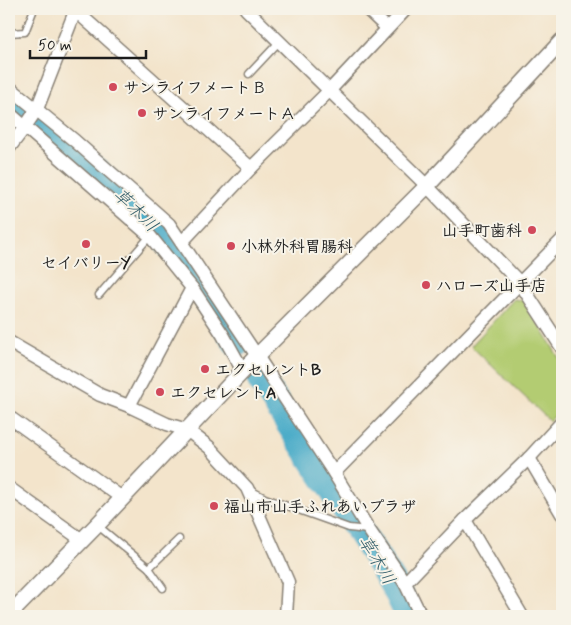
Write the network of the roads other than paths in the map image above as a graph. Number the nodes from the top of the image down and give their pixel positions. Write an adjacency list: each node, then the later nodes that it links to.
1 (34, 9): 7 (lane)
2 (246, 9): 9 (street)
3 (367, 9): 6 (street)
4 (406, 9): 6 (street)
5 (76, 10): 14 (street); 16 (street)
6 (387, 28): 12 (street)
7 (9, 32)
8 (562, 41): 17 (street)
9 (279, 42): 10 (lane); 12 (street)
10 (250, 74)
11 (9, 87): 14 (street)
12 (329, 91): 16 (street); 17 (street)
13 (9, 113): 14 (street)
14 (31, 118): 15 (street); 18 (street); 20 (street)
15 (9, 148)
16 (251, 168): 20 (street)
17 (426, 186): 21 (street); 26 (street)
18 (150, 236): 22 (street); 23 (lane)
19 (562, 240): 21 (street)
20 (182, 242): 26 (street)
21 (520, 283): 25 (street); 33 (street)
22 (192, 288): 27 (street); 28 (street)
23 (99, 295)
24 (9, 342): 28 (street)
25 (562, 348)
26 (257, 356): 27 (street); 33 (street)
27 (243, 371): 31 (street)
28 (129, 406): 31 (street)
29 (9, 417): 36 (street)
30 (562, 422): 32 (street)
31 (187, 430): 35 (street); 36 (street)
32 (529, 458): 37 (street); 38 (street)
33 (334, 473): 40 (street)
34 (9, 488): 42 (street)
35 (247, 488): 40 (lane); 47 (street)
36 (122, 498): 39 (street)
37 (562, 514)
38 (464, 520): 44 (street); 49 (street)
39 (97, 525): 42 (street); 43 (lane)
40 (367, 530): 44 (street)
41 (179, 539): 43 (lane)
42 (82, 540): 46 (street)
43 (149, 568): 45 (lane)
44 (405, 583): 48 (street)
45 (163, 588)
46 (9, 615)
47 (286, 616)
48 (421, 616)
49 (522, 616)

